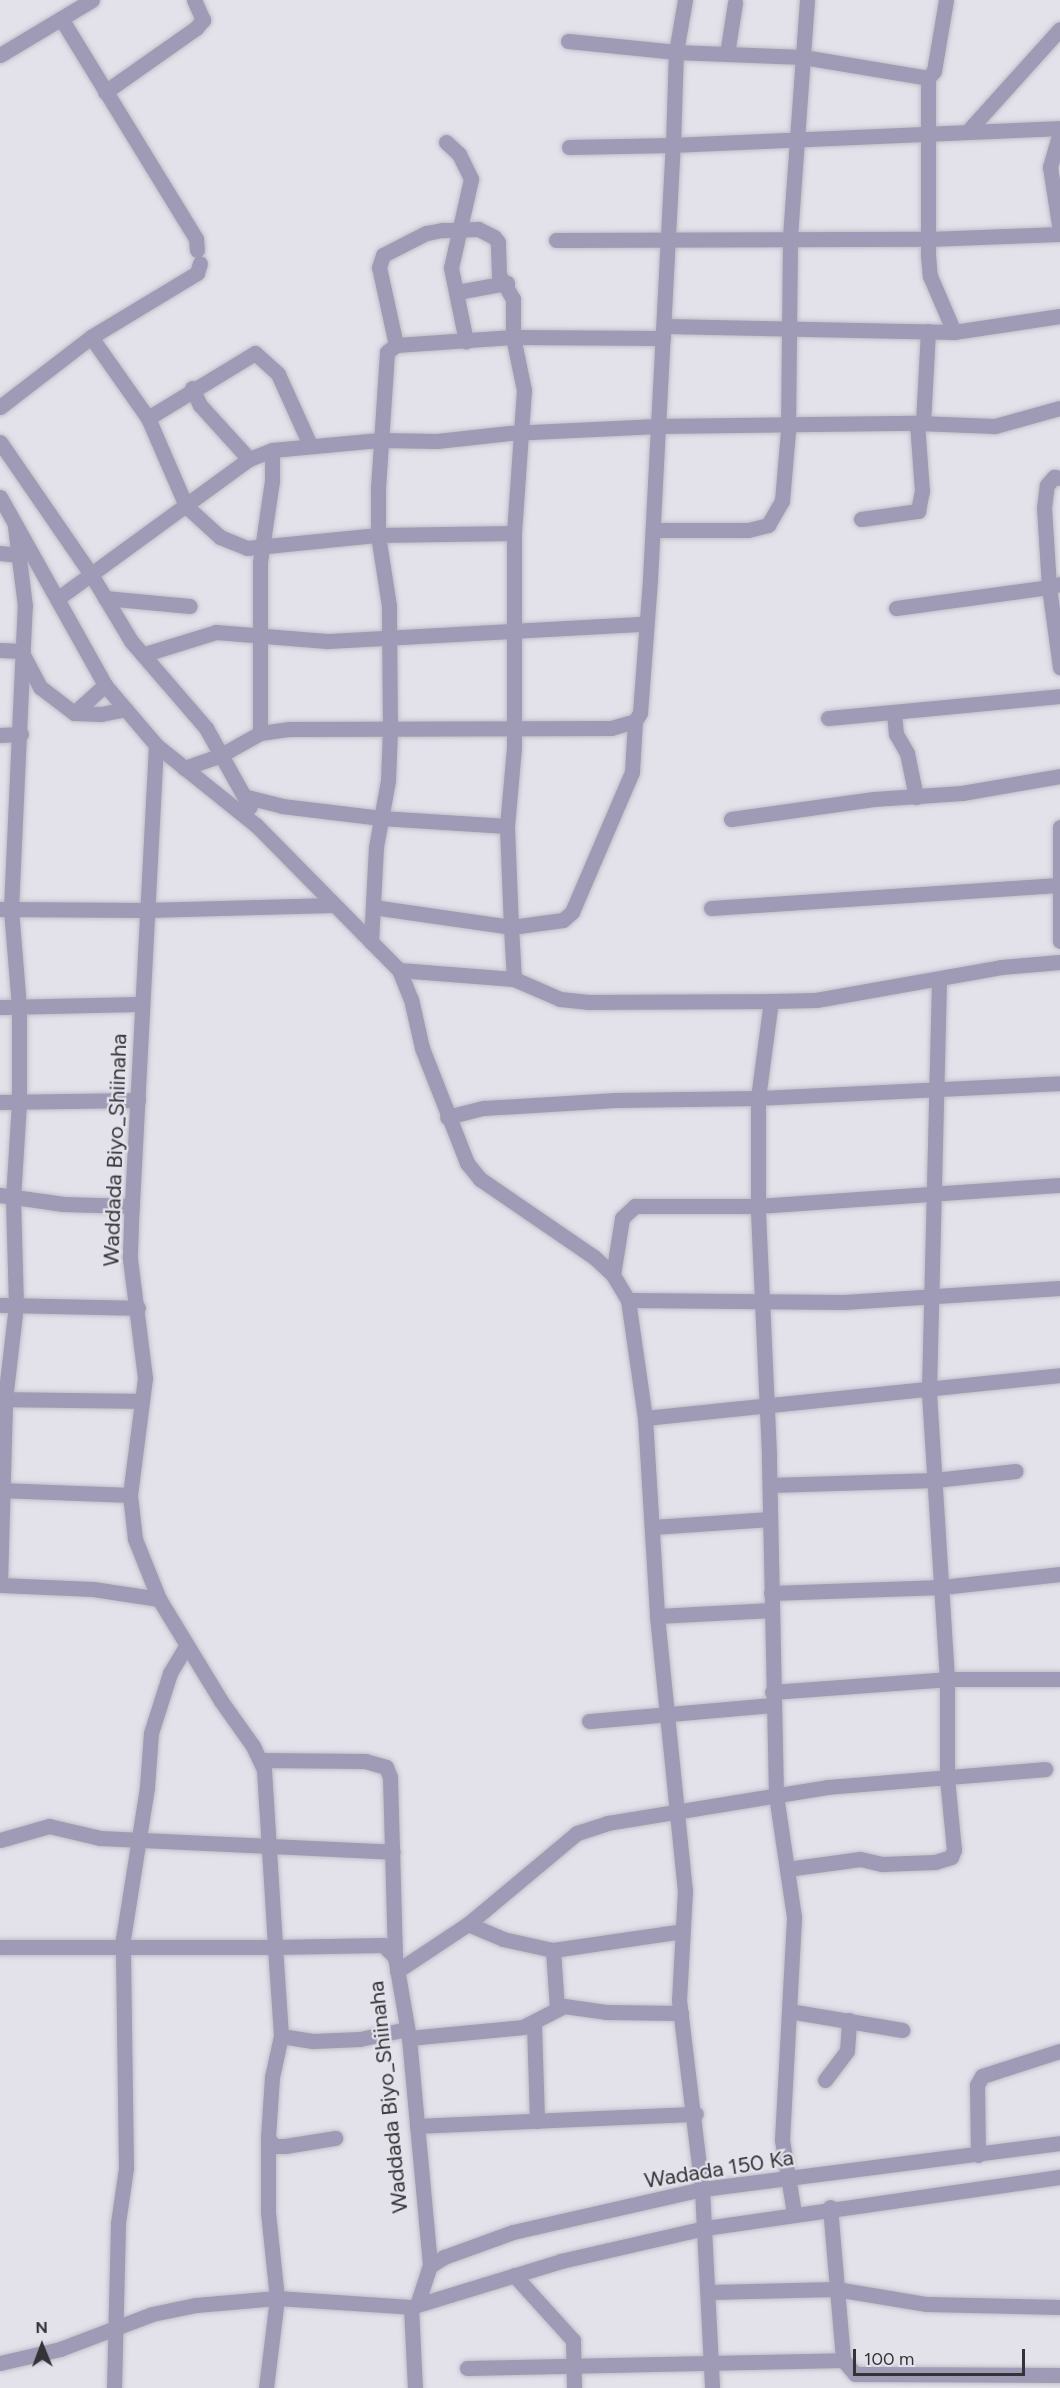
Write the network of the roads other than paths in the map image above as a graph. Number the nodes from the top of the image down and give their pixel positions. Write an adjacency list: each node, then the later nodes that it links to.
1 (92, 0): 7 (street)
2 (194, 0): 15 (street)
3 (685, 0): 10 (street)
4 (807, 0): 13 (street)
5 (946, 0): 14 (street)
6 (735, 3): 11 (street)
7 (62, 20): 12 (street); 15 (street)
8 (1060, 29): 18 (street)
9 (568, 41): 10 (street)
10 (676, 52): 11 (street); 21 (street)
11 (727, 54): 13 (street)
12 (0, 55)
13 (803, 57): 14 (street); 19 (street)
14 (928, 78): 17 (street)
15 (105, 92): 36 (street)
16 (1060, 130): 18 (street); 24 (street)
17 (927, 131): 18 (street); 19 (street); 26 (street)
18 (968, 131)
19 (797, 140): 21 (street); 25 (street)
20 (446, 142): 23 (street)
21 (674, 146): 22 (street); 28 (street)
22 (569, 147)
23 (457, 228): 29 (street); 30 (street); 39 (street)
24 (1060, 233): 26 (street)
25 (790, 237): 26 (street); 28 (street); 32 (street)
26 (928, 239): 35 (street)
27 (556, 240): 28 (street)
28 (668, 240): 34 (street)
29 (507, 283): 30 (street); 37 (street)
30 (457, 292): 38 (street)
31 (1060, 316): 35 (street)
32 (789, 328): 33 (street); 34 (street); 45 (street)
33 (928, 331): 35 (street); 44 (street)
34 (664, 332): 37 (street); 46 (street)
35 (954, 332)
36 (91, 337): 41 (street); 43 (street)
37 (513, 337): 38 (street); 47 (street)
38 (466, 341): 39 (street)
39 (396, 345): 48 (street)
40 (192, 388): 43 (street); 50 (street); 52 (street)
41 (0, 406)
42 (1060, 408): 44 (street)
43 (148, 418): 55 (street)
44 (920, 423): 45 (street); 57 (street)
45 (788, 424): 46 (street); 58 (street)
46 (658, 426): 47 (street); 58 (street)
47 (521, 432): 48 (street); 59 (street)
48 (380, 440): 50 (street); 60 (street)
49 (0, 442): 64 (street)
50 (310, 445): 51 (street)
51 (272, 450): 52 (street); 61 (street)
52 (249, 459): 55 (street)
53 (1060, 478): 65 (street)
54 (0, 497): 56 (street)
55 (186, 506): 61 (street); 64 (street)
56 (14, 518): 63 (street); 67 (street)
57 (861, 519)
58 (653, 530): 70 (street)
59 (514, 533): 60 (street); 71 (street)
60 (378, 535): 61 (street); 73 (street)
61 (263, 546): 72 (street)
62 (0, 553): 63 (street)
63 (19, 555): 75 (street)
64 (92, 576): 66 (street); 67 (street)
65 (1054, 585): 69 (street); 77 (street)
66 (105, 598): 68 (street); 76 (street)
67 (57, 599): 78 (street)
68 (190, 606)
69 (896, 608)
70 (646, 624): 71 (street); 84 (street)
71 (513, 629): 73 (street); 85 (street)
72 (260, 636): 73 (street); 76 (street); 87 (street)
73 (389, 636): 86 (street)
74 (0, 650): 75 (street)
75 (21, 651): 82 (street); 88 (street)
76 (145, 654): 91 (street)
77 (1060, 667)
78 (105, 686): 80 (street); 82 (street)
79 (1060, 696): 81 (street)
80 (126, 709): 82 (street); 90 (street)
81 (894, 712): 83 (street); 94 (street)
82 (74, 713)
83 (828, 718)
84 (635, 721): 85 (street); 108 (street)
85 (513, 726): 86 (street); 99 (street)
86 (390, 731): 87 (street); 96 (street)
87 (260, 733): 91 (street)
88 (21, 734): 89 (street); 106 (street)
89 (0, 735)
90 (156, 745): 92 (street); 107 (street, Waddada Biyo_Shiinaha)
91 (221, 755): 92 (street); 95 (street)
92 (184, 768): 98 (street)
93 (1060, 776): 94 (street)
94 (916, 796): 97 (street)
95 (247, 797): 96 (street); 98 (street)
96 (381, 818): 99 (street); 104 (street)
97 (731, 819)
98 (256, 825): 103 (street)
99 (507, 826): 108 (street)
100 (1060, 827): 101 (street)
101 (1059, 861): 102 (street)
102 (1058, 885): 105 (street); 109 (street)
103 (333, 905): 107 (street); 110 (street)
104 (373, 908): 108 (street); 110 (street)
105 (711, 908)
106 (5, 909): 107 (street); 118 (street)
107 (146, 910): 116 (street, Waddada Biyo_Shiinaha)
108 (511, 927): 113 (street)
109 (1060, 941)
110 (371, 942): 112 (street)
111 (1060, 962): 114 (street)
112 (399, 970): 113 (street); 125 (street)
113 (514, 979): 115 (street)
114 (939, 979): 115 (street); 120 (street)
115 (771, 1001): 121 (street)
116 (142, 1004): 118 (street); 122 (street, Waddada Biyo_Shiinaha)
117 (0, 1007): 118 (street)
118 (19, 1007): 124 (street)
119 (1060, 1083): 120 (street)
120 (936, 1091): 121 (street); 127 (street)
121 (758, 1098): 125 (street); 130 (street)
122 (138, 1100): 124 (street); 129 (street, Waddada Biyo_Shiinaha)
123 (0, 1102): 124 (street)
124 (19, 1102): 128 (street)
125 (447, 1117): 131 (street)
126 (1060, 1185): 127 (street)
127 (935, 1194): 130 (street); 133 (street)
128 (6, 1197): 129 (street); 137 (street)
129 (132, 1206): 138 (street, Waddada Biyo_Shiinaha)
130 (758, 1206): 131 (street); 135 (street)
131 (613, 1275): 134 (street)
132 (1060, 1288): 133 (street)
133 (932, 1297): 135 (street); 140 (street)
134 (628, 1299): 135 (street); 144 (street)
135 (761, 1301): 143 (street)
136 (0, 1305): 137 (street)
137 (16, 1306): 138 (street); 141 (street)
138 (138, 1308): 142 (street, Waddada Biyo_Shiinaha)
139 (1060, 1375): 140 (street)
140 (929, 1390): 143 (street); 146 (street)
141 (3, 1399): 142 (street); 148 (street)
142 (142, 1401): 149 (street, Waddada Biyo_Shiinaha)
143 (765, 1405): 144 (street); 147 (street)
144 (645, 1418): 151 (street)
145 (1015, 1471): 146 (street)
146 (935, 1480): 147 (street); 154 (street)
147 (770, 1485): 150 (street)
148 (2, 1490): 149 (street); 153 (street)
149 (130, 1495): 156 (street, Waddada Biyo_Shiinaha)
150 (770, 1519): 151 (street); 155 (street)
151 (653, 1527): 158 (street)
152 (1060, 1574): 154 (street)
153 (0, 1584): 156 (street)
154 (942, 1587): 155 (street); 160 (street)
155 (771, 1593): 157 (street)
156 (159, 1599): 159 (street, Waddada Biyo_Shiinaha)
157 (772, 1610): 158 (street); 162 (street)
158 (657, 1616): 163 (street)
159 (186, 1646): 165 (street, Waddada Biyo_Shiinaha); 171 (street)
160 (947, 1679): 161 (street); 162 (street); 167 (street)
161 (1060, 1679)
162 (773, 1699): 163 (street); 168 (street)
163 (665, 1712): 164 (street); 169 (street)
164 (589, 1721)
165 (260, 1760): 172 (street, Waddada Biyo_Shiinaha); 173 (street)
166 (1045, 1769): 167 (street)
167 (947, 1778): 168 (street); 174 (street)
168 (776, 1795): 169 (street); 174 (street)
169 (676, 1812): 175 (street); 176 (street)
170 (0, 1839): 171 (street)
171 (139, 1839): 172 (street); 179 (street)
172 (270, 1849): 173 (street); 178 (street, Waddada Biyo_Shiinaha)
173 (393, 1852): 181 (street)
174 (787, 1869): 183 (street)
175 (468, 1924): 180 (street); 181 (street)
176 (683, 1931): 180 (street); 184 (street)
177 (0, 1947): 179 (street)
178 (275, 1947): 179 (street); 181 (street, Waddada Biyo_Shiinaha); 189 (street)
179 (122, 1949): 212 (street)
180 (553, 1950): 182 (street)
181 (396, 1964): 188 (street, Waddada Biyo_Shiinaha)
182 (557, 2008): 184 (street); 186 (street)
183 (789, 2011): 185 (street); 200 (street)
184 (681, 2013): 192 (street)
185 (849, 2020): 187 (street); 191 (street)
186 (534, 2024): 188 (street); 193 (street)
187 (902, 2030)
188 (408, 2034): 189 (street); 194 (street, Waddada Biyo_Shiinaha)
189 (281, 2036): 195 (street)
190 (1060, 2051): 198 (street)
191 (825, 2080)
192 (696, 2114): 193 (street); 201 (street)
193 (537, 2121): 194 (street)
194 (417, 2126): 205 (street, Waddada Biyo_Shiinaha)
195 (268, 2138): 196 (street); 209 (street)
196 (335, 2138)
197 (1060, 2143): 198 (street, Wadada 150 Ka)
198 (978, 2155): 200 (street, Wadada 150 Ka)
199 (1060, 2177): 202 (street)
200 (789, 2180): 201 (street, Wadada 150 Ka); 203 (street)
201 (702, 2189): 204 (street); 205 (street, Wadada 150 Ka)
202 (830, 2207): 203 (street); 207 (street)
203 (794, 2213): 204 (street)
204 (705, 2228): 206 (street); 208 (street)
205 (430, 2266): 210 (street)
206 (514, 2275): 210 (street); 217 (street)
207 (836, 2289): 208 (street); 211 (street); 213 (street)
208 (709, 2292): 215 (street)
209 (277, 2298): 210 (street); 212 (street); 221 (street)
210 (415, 2305): 222 (street)
211 (1060, 2307)
212 (113, 2328): 214 (street); 220 (street)
213 (843, 2360): 215 (street); 219 (street)
214 (0, 2363)
215 (711, 2365): 217 (street); 224 (street)
216 (467, 2368): 217 (street)
217 (574, 2368): 223 (street)
218 (1060, 2375): 219 (street)
219 (855, 2381)
220 (114, 2388)
221 (266, 2388)
222 (414, 2388)
223 (573, 2388)
224 (712, 2388)

